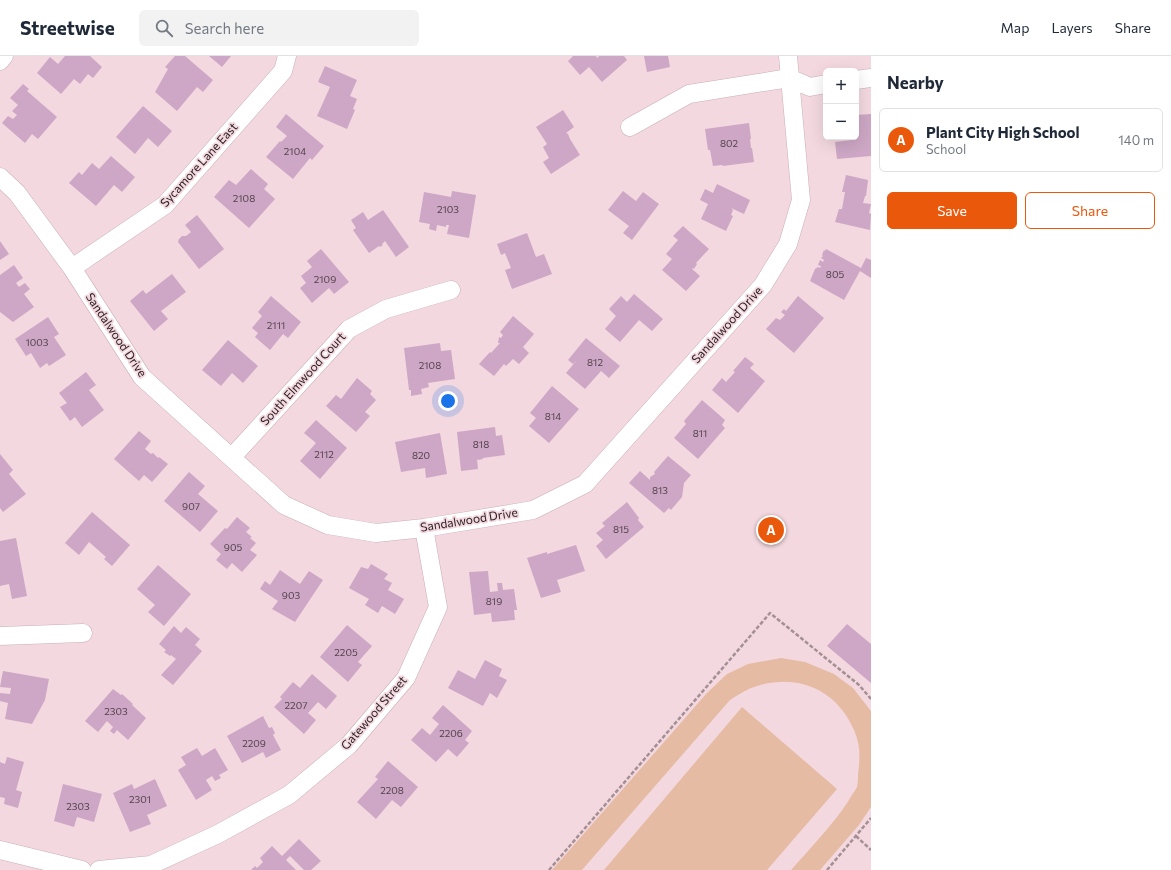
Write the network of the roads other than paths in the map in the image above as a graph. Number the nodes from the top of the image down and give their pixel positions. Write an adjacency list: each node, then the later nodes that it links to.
1 (4, 56): 4 (street)
2 (287, 56): 11 (street, Sycamore Lane East)
3 (788, 56): 5 (street, Sandalwood Drive)
4 (0, 61)
5 (789, 78): 8 (street); 9 (street); 14 (street, Sandalwood Drive)
6 (871, 78): 7 (street)
7 (859, 80)
8 (823, 85)
9 (630, 127)
10 (0, 177): 11 (street, Sandalwood Drive)
11 (72, 268): 13 (street, Sandalwood Drive)
12 (451, 290): 13 (street, South Elmwood Court)
13 (232, 457): 14 (street, Sandalwood Drive)
14 (424, 528): 18 (street, Gatewood Street)
15 (83, 633): 16 (street)
16 (0, 636)
17 (0, 850): 19 (street)
18 (172, 863): 20 (street, Gatewood Street)
19 (82, 870)
20 (99, 870)

